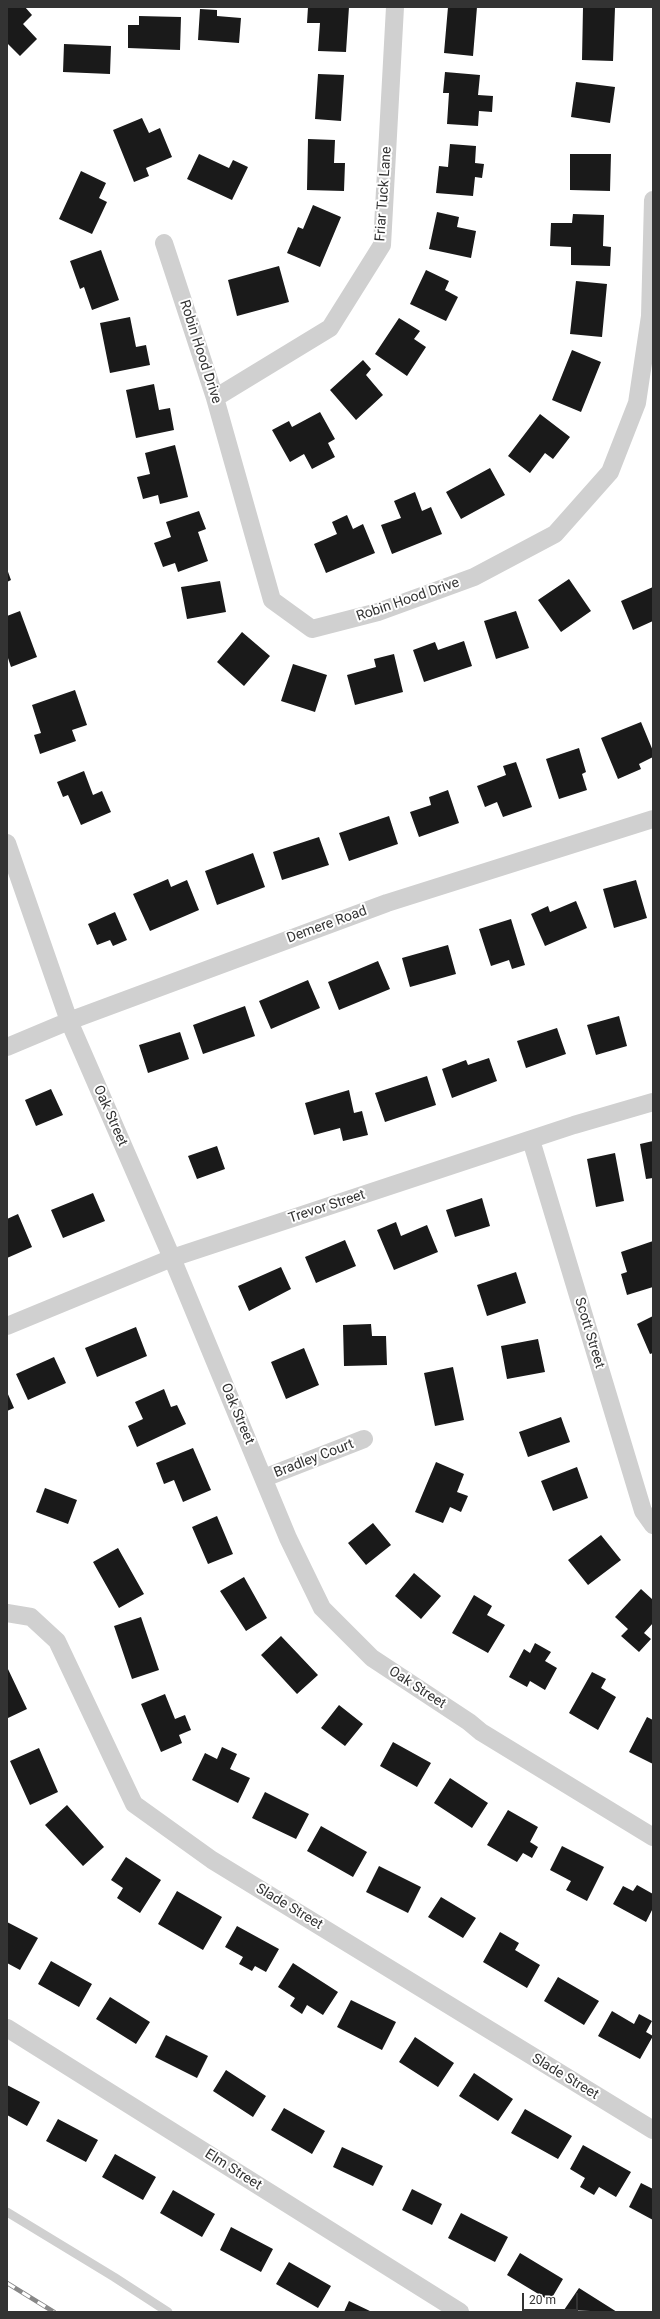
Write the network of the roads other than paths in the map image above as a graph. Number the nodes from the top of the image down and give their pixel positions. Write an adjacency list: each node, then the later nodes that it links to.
1 (395, 7): 4 (street, Friar Tuck Lane)
2 (653, 200): 4 (street, Robin Hood Drive)
3 (164, 243): 4 (street, Robin Hood Drive)
4 (215, 398)
5 (653, 819): 7 (street, Demere Road)
6 (7, 843): 7 (street, Oak Street)
7 (69, 1021): 8 (street, Demere Road); 11 (street, Oak Street)
8 (7, 1047)
9 (653, 1102): 10 (street, Trevor Street)
10 (531, 1140): 11 (street, Trevor Street); 15 (street, Scott Street)
11 (172, 1258): 12 (street, Trevor Street); 14 (street, Oak Street)
12 (7, 1326)
13 (364, 1439): 14 (street, Bradley Court)
14 (264, 1478): 17 (street, Oak Street)
15 (653, 1525)
16 (7, 1613): 19 (street, Slade Street)
17 (653, 1837)
18 (7, 2028): 22 (street, Elm Street)
19 (653, 2130)
20 (7, 2212): 21 (lane)
21 (168, 2312)
22 (460, 2312)

